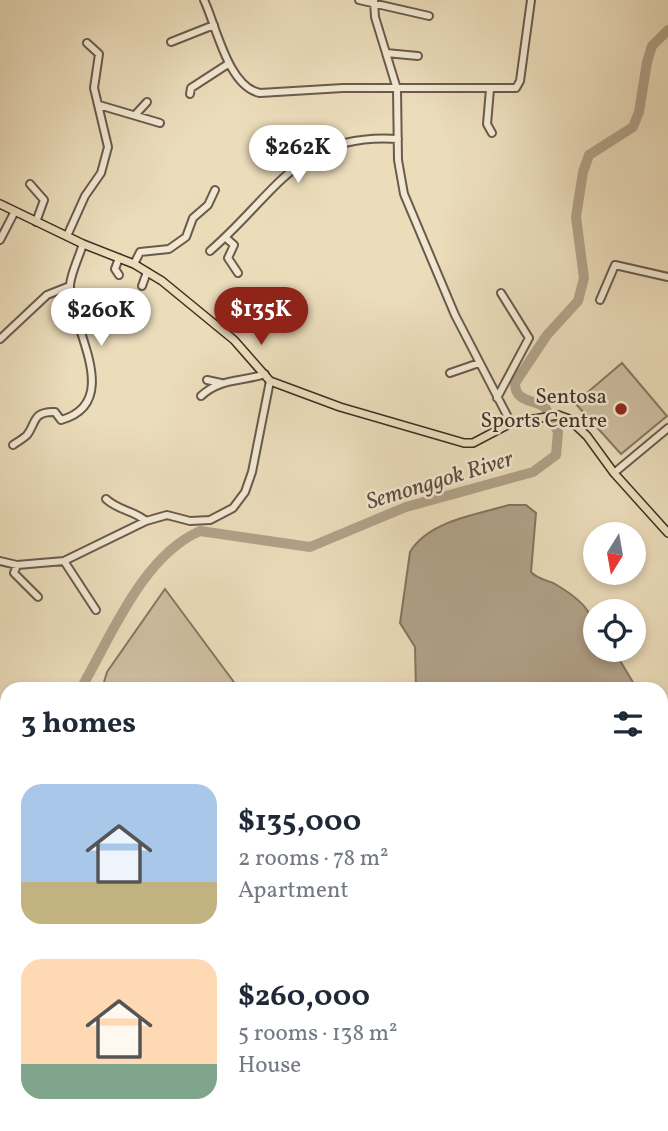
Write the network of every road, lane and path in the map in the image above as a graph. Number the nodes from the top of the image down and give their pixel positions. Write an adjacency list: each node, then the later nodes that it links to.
1 (204, 0): 6 (street)
2 (359, 0): 4 (street)
3 (531, 0): 13 (street)
4 (374, 3): 5 (street); 9 (street)
5 (429, 16)
6 (214, 25): 7 (street); 11 (street)
7 (171, 42)
8 (87, 43): 16 (street)
9 (386, 53): 10 (street); 12 (street)
10 (418, 56)
11 (229, 64): 12 (street); 14 (street)
12 (397, 89): 13 (street); 20 (street)
13 (490, 89): 19 (street)
14 (190, 94)
15 (147, 102): 17 (street)
16 (99, 105): 17 (street); 26 (street)
17 (136, 114): 18 (street)
18 (160, 124)
19 (492, 133)
20 (398, 139): 27 (street); 42 (street)
21 (30, 184): 25 (street)
22 (215, 190): 32 (street)
23 (0, 204): 24 (main road)
24 (14, 213): 25 (main road); 28 (street)
25 (36, 222): 26 (main road)
26 (67, 236): 29 (main road)
27 (226, 238): 30 (street); 34 (street)
28 (0, 240)
29 (83, 244): 31 (main road); 37 (street)
30 (210, 251)
31 (119, 258): 32 (main road); 35 (street)
32 (134, 264): 33 (main road)
33 (148, 272): 38 (street); 44 (main road)
34 (238, 274)
35 (119, 275)
36 (668, 277): 40 (street)
37 (70, 286): 41 (street); 52 (street)
38 (142, 286)
39 (501, 293): 49 (street)
40 (600, 300)
41 (0, 339)
42 (479, 363): 43 (street); 49 (street)
43 (450, 373)
44 (265, 374): 46 (main road); 47 (street)
45 (207, 380): 47 (street)
46 (270, 381): 50 (main road); 55 (street)
47 (221, 383): 48 (street)
48 (201, 396)
49 (497, 398): 50 (street)
50 (511, 423): 53 (main road)
51 (668, 428): 53 (street)
52 (13, 445)
53 (614, 473): 56 (main road)
54 (106, 499): 55 (street)
55 (146, 521): 58 (street)
56 (668, 533)
57 (0, 561): 59 (street)
58 (64, 561): 59 (street); 61 (street)
59 (17, 565): 60 (street)
60 (38, 597)
61 (96, 610)

